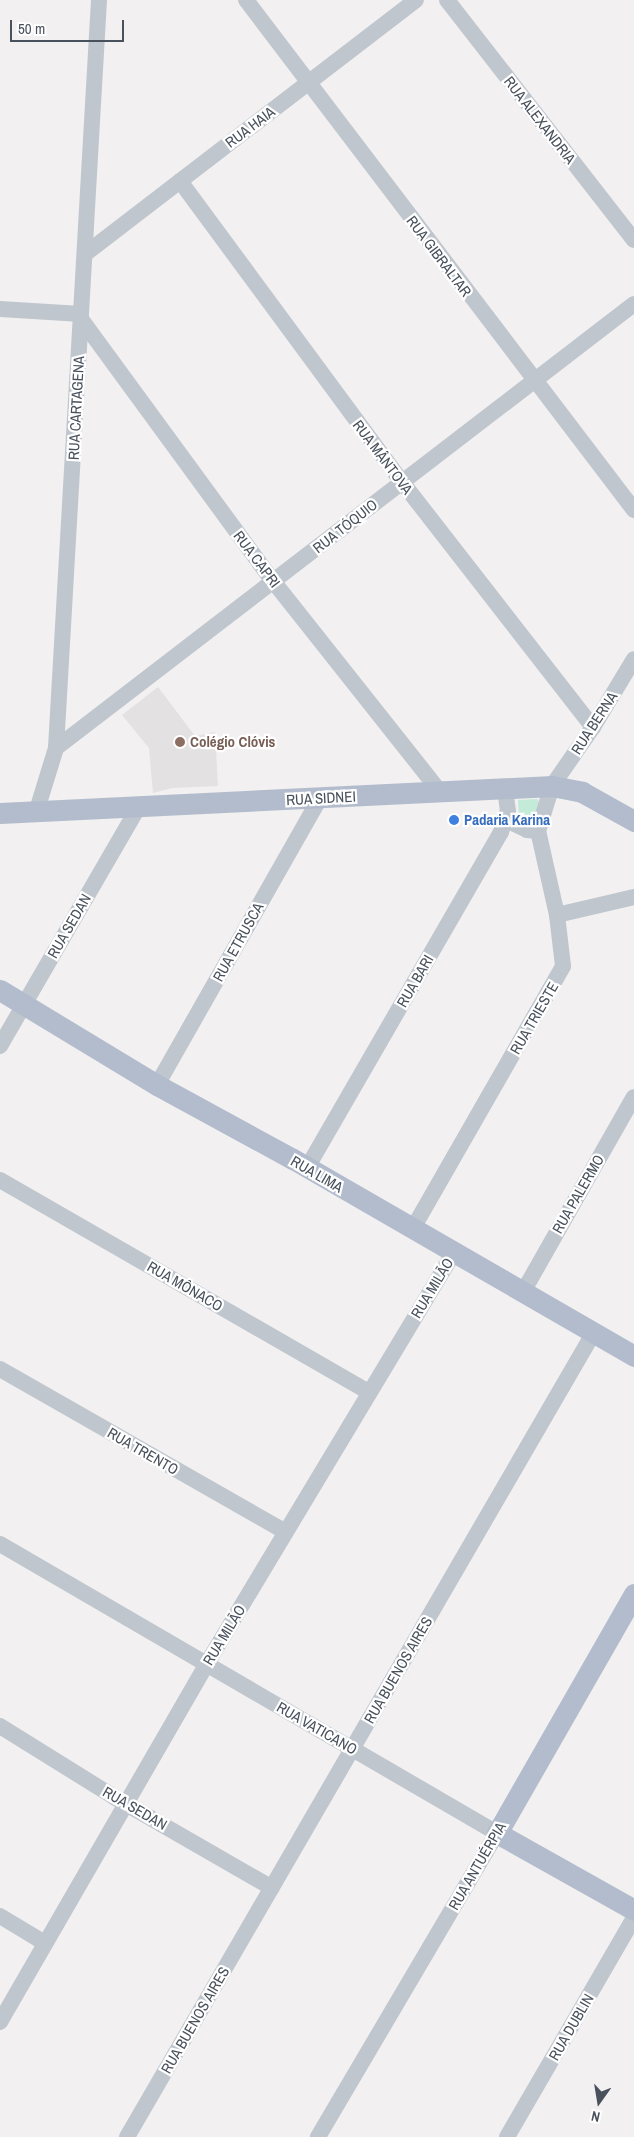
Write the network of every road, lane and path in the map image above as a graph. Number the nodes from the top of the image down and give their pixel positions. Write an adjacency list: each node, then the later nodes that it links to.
1 (99, 0): 8 (street, RUA CARTAGENA)
2 (246, 0): 5 (street, RUA GIBRALTAR)
3 (416, 0): 5 (street, RUA HAIA)
4 (447, 0): 7 (street, RUA ALEXANDRIA)
5 (308, 83): 6 (street, RUA HAIA); 12 (street, RUA GIBRALTAR)
6 (180, 181): 8 (street, RUA HAIA); 13 (street, RUA MÂNTOVA)
7 (634, 240)
8 (85, 254): 11 (street, RUA CARTAGENA)
9 (634, 304): 12 (street, RUA TÓQUIO)
10 (0, 309): 11 (street)
11 (81, 316): 15 (street, RUA CAPRI); 18 (street, RUA CARTAGENA)
12 (534, 381): 13 (street, RUA TÓQUIO); 14 (street, RUA GIBRALTAR)
13 (402, 482): 15 (street, RUA TÓQUIO); 17 (street, RUA MÂNTOVA)
14 (634, 510)
15 (273, 581): 18 (street, RUA TÓQUIO); 21 (street, RUA CAPRI)
16 (634, 659): 17 (street, RUA BERNA)
17 (593, 728): 19 (street, RUA BERNA)
18 (56, 748): 25 (street, RUA CARTAGENA)
19 (552, 786): 20 (main road, RUA SIDNEI); 27 (main road, RUA SIDNEI); 28 (street, RUA TRIESTE)
20 (505, 789): 21 (main road, RUA SIDNEI); 26 (street, RUA BARI)
21 (441, 793): 22 (main road, RUA SIDNEI)
22 (320, 798): 23 (main road, RUA SIDNEI); 34 (street, RUA ETRUSCA)
23 (138, 808): 25 (main road, RUA SIDNEI); 32 (street, RUA SEDAN)
24 (0, 813): 25 (main road, RUA SIDNEI)
25 (36, 813)
26 (506, 820): 28 (street); 36 (street, RUA BARI)
27 (634, 821)
28 (538, 832): 30 (street, RUA TRIESTE)
29 (634, 897): 30 (street)
30 (557, 915): 38 (street, RUA TRIESTE)
31 (0, 990): 32 (main road, RUA LIMA)
32 (24, 1004): 33 (street, RUA SEDAN); 34 (main road, RUA LIMA)
33 (0, 1046)
34 (158, 1085): 36 (main road, RUA LIMA)
35 (634, 1097): 40 (street, RUA PALERMO)
36 (307, 1168): 38 (main road, RUA LIMA)
37 (0, 1180): 44 (street, RUA MÔNACO)
38 (412, 1230): 39 (main road, RUA LIMA)
39 (454, 1252): 40 (main road, RUA LIMA); 44 (street, RUA MILÃO)
40 (523, 1292): 41 (main road, RUA LIMA)
41 (594, 1332): 42 (main road, RUA LIMA); 50 (street, RUA BUENOS AIRES)
42 (634, 1356)
43 (0, 1369): 45 (street, RUA TRENTO)
44 (370, 1392): 45 (street, RUA MILÃO)
45 (286, 1532): 48 (street, RUA MILÃO)
46 (0, 1544): 48 (street, RUA VATICANO)
47 (634, 1594): 52 (main road, RUA ANTUÉRPIA)
48 (206, 1665): 50 (street, RUA VATICANO); 51 (street, RUA MILÃO)
49 (0, 1726): 51 (street, RUA SEDAN)
50 (352, 1748): 52 (street, RUA VATICANO); 53 (street, RUA BUENOS AIRES)
51 (128, 1804): 53 (street, RUA SEDAN); 57 (street, RUA MILÃO)
52 (497, 1833): 54 (main road, RUA VATICANO); 60 (street, RUA ANTUÉRPIA)
53 (272, 1888): 59 (street, RUA BUENOS AIRES)
54 (634, 1910)
55 (0, 1916): 57 (street)
56 (634, 1918): 61 (street, RUA DUBLIN)
57 (45, 1943): 58 (street, RUA MILÃO)
58 (0, 2022)
59 (126, 2137)
60 (318, 2137)
61 (507, 2137)

